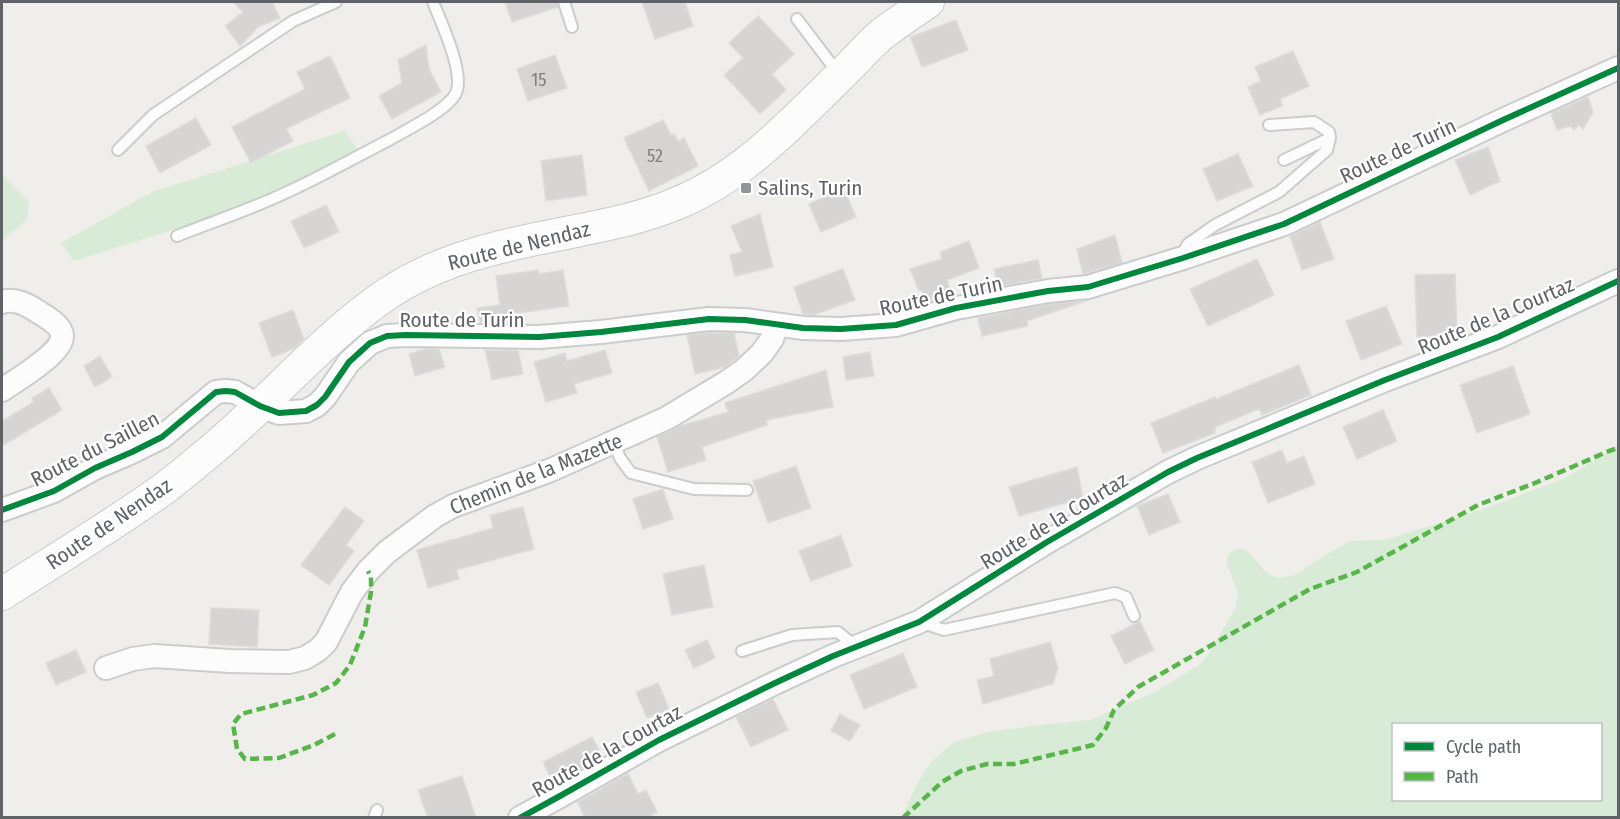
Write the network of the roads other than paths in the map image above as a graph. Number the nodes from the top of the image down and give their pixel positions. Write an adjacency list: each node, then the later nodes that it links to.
1 (336, 2): 11 (lane)
2 (433, 2): 13 (lane)
3 (564, 2): 6 (lane)
4 (928, 2): 8 (main road, Route de Nendaz)
5 (797, 19): 8 (lane)
6 (572, 27)
7 (1618, 68): 14 (street, Route de Turin)
8 (840, 76): 19 (main road, Route de Nendaz)
9 (1269, 125): 10 (lane)
10 (1330, 138): 12 (lane); 14 (lane)
11 (118, 150)
12 (1284, 160)
13 (177, 236)
14 (1183, 258): 17 (street, Route de Turin)
15 (1618, 281): 25 (street, Route de la Courtaz)
16 (2, 302): 18 (street)
17 (777, 325): 19 (street, Route de Turin); 20 (street, Chemin de la Mazette)
18 (2, 390)
19 (260, 406): 22 (street, Route du Saillen); 23 (main road, Route de Nendaz)
20 (614, 443): 21 (lane); 28 (street, Chemin de la Mazette)
21 (747, 490)
22 (2, 510)
23 (2, 594)
24 (1134, 616): 25 (lane)
25 (919, 622): 26 (street, Route de la Courtaz)
26 (856, 647): 27 (lane); 29 (street, Route de la Courtaz)
27 (742, 651)
28 (106, 668)
29 (520, 818)

